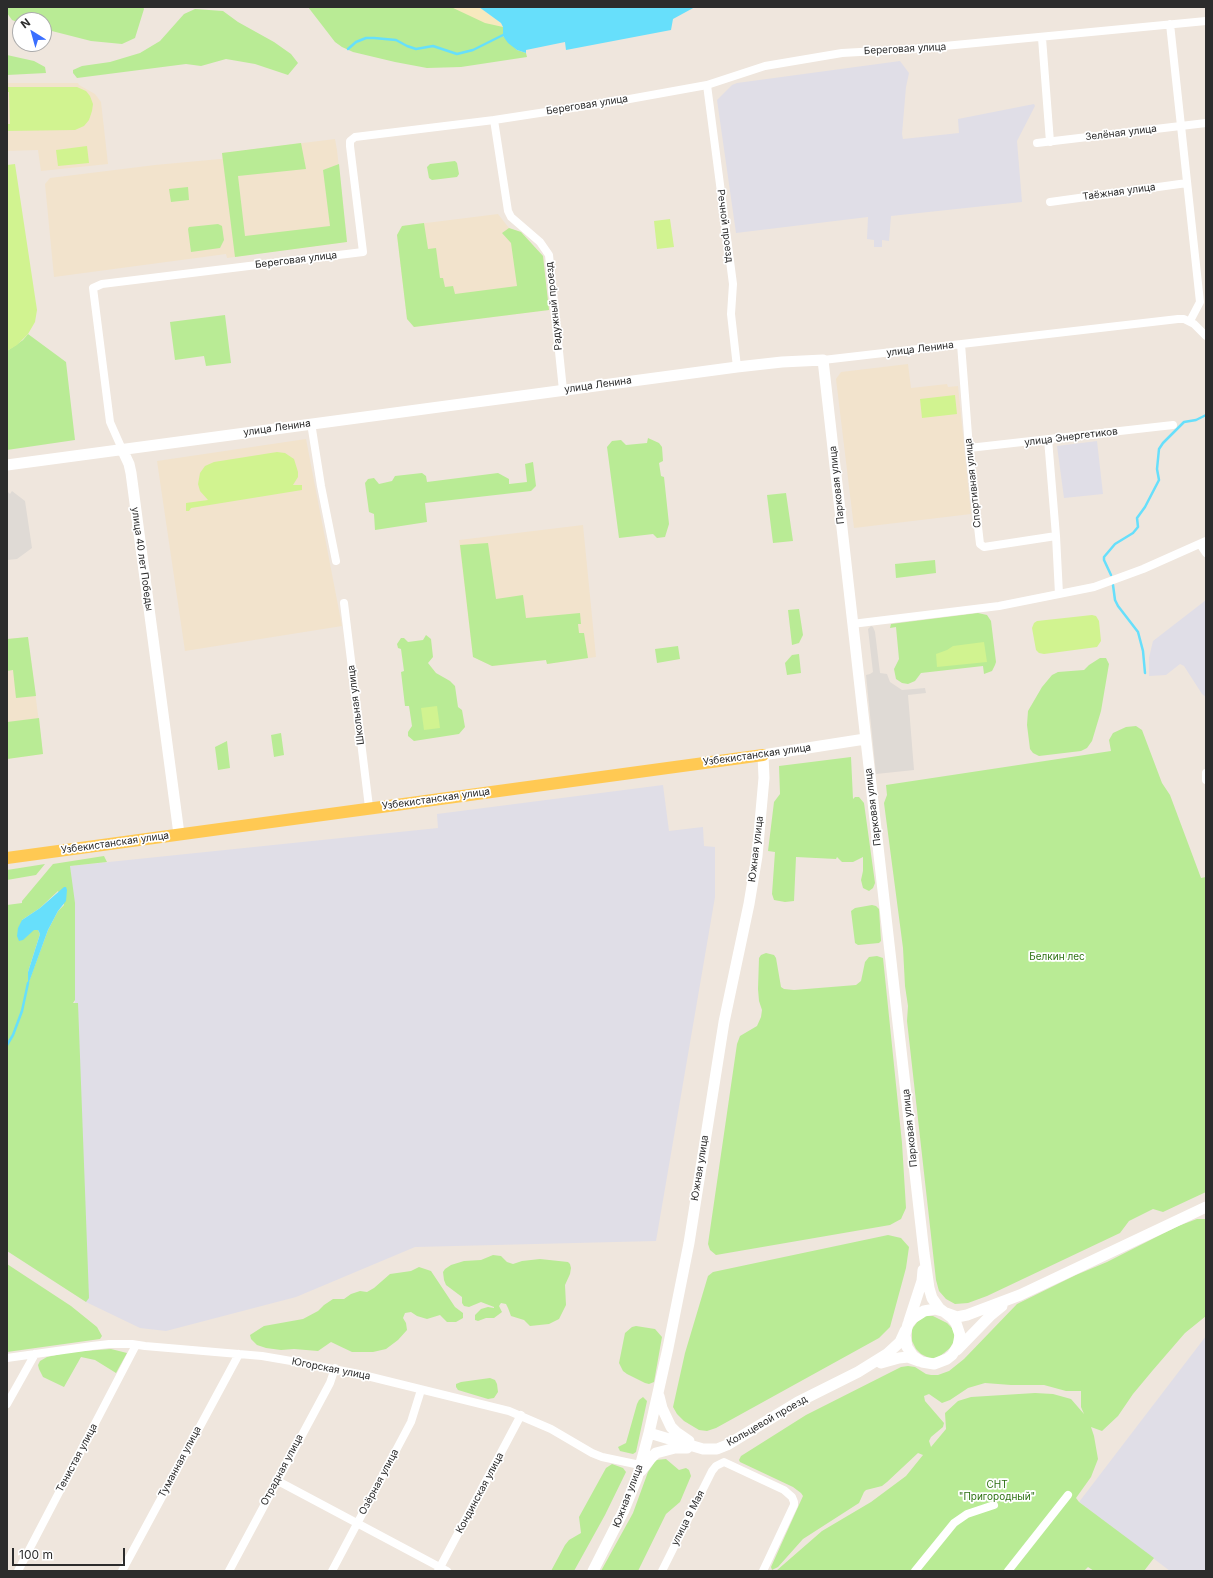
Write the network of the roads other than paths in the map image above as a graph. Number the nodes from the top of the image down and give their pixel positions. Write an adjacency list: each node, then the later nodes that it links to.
1 (1206, 21): 2 (street, Береговая улица)
2 (1170, 24): 3 (street, Береговая улица); 7 (street)
3 (1042, 38): 4 (street, Береговая улица); 8 (street)
4 (707, 85): 5 (street, Береговая улица); 17 (street, Речной проезд)
5 (494, 120): 12 (street, Береговая улица); 18 (street, Радужный проезд)
6 (1206, 123): 7 (street, Зелёная улица)
7 (1180, 125): 8 (street, Зелёная улица); 10 (street)
8 (1050, 142): 9 (street, Зелёная улица)
9 (1037, 143)
10 (1187, 183): 11 (street, Таёжная улица); 13 (street)
11 (1050, 202)
12 (93, 288): 23 (street, улица 40 лет Победы)
13 (1190, 321): 14 (street); 15 (street, улица Ленина)
14 (1206, 336)
15 (961, 344): 16 (street, улица Ленина); 22 (street, Спортивная улица)
16 (823, 360): 17 (main road, улица Ленина); 31 (main road, Парковая улица)
17 (737, 367): 18 (main road, улица Ленина)
18 (563, 390): 19 (main road, улица Ленина)
19 (311, 423): 23 (main road, улица Ленина); 28 (street)
20 (1173, 425): 21 (street, улица Энергетиков)
21 (1048, 439): 22 (street, улица Энергетиков); 25 (street)
22 (969, 448): 25 (street, Спортивная улица)
23 (122, 449): 24 (main road, улица Ленина); 37 (main road, улица 40 лет Победы)
24 (7, 465)
25 (1056, 536): 29 (street)
26 (1203, 543): 27 (street); 29 (street)
27 (1206, 553)
28 (336, 561)
29 (1059, 594): 31 (street)
30 (344, 603): 36 (street, Школьная улица)
31 (852, 624): 32 (main road, Парковая улица)
32 (865, 739): 33 (main road, Узбекистанская улица); 40 (main road, Парковая улица)
33 (763, 755): 36 (main road, Узбекистанская улица); 53 (main road, Южная улица)
34 (1206, 774): 35 (street)
35 (1206, 780)
36 (369, 807): 37 (main road, Узбекистанская улица)
37 (179, 834): 38 (main road, Узбекистанская улица)
38 (7, 858)
39 (1206, 1207): 41 (main road)
40 (924, 1253): 42 (main road, Парковая улица); 43 (main road, Парковая улица)
41 (1020, 1295): 42 (main road); 47 (main road)
42 (944, 1312): 43 (main road); 47 (main road)
43 (907, 1327): 49 (main road); 51 (main road, Кольцевой проезд)
44 (136, 1345): 45 (street, Югорская улица); 46 (street, Югорская улица); 65 (street, Тенистая улица)
45 (35, 1354): 48 (street, Югорская улица); 54 (street)
46 (238, 1354): 50 (street, Югорская улица); 66 (street, Туманная улица)
47 (952, 1355): 49 (main road)
48 (7, 1358)
49 (922, 1362): 51 (main road, Кольцевой проезд)
50 (335, 1368): 52 (street, Югорская улица); 60 (street, Отрадная улица)
51 (858, 1372): 57 (main road, Кольцевой проезд)
52 (421, 1390): 55 (street, Югорская улица); 63 (street, Озёрная улица)
53 (658, 1390): 56 (main road, Южная улица); 57 (main road)
54 (7, 1404)
55 (520, 1415): 58 (street, Югорская улица); 64 (street, Кондинская улица)
56 (649, 1433): 57 (main road, Кольцевой проезд); 58 (main road, Южная улица)
57 (703, 1449): 59 (main road)
58 (640, 1465): 59 (main road, Южная улица)
59 (637, 1478): 69 (main road, Южная улица)
60 (276, 1480): 63 (street); 67 (street, Отрадная улица)
61 (1068, 1495): 73 (street)
62 (994, 1505): 72 (street)
63 (356, 1524): 64 (street); 68 (street, Озёрная улица)
64 (442, 1570)
65 (18, 1571)
66 (122, 1571)
67 (229, 1571)
68 (332, 1571)
69 (594, 1571)
70 (662, 1571): 71 (street, улица 9 Мая)
71 (763, 1571)
72 (915, 1571)
73 (1008, 1571)

